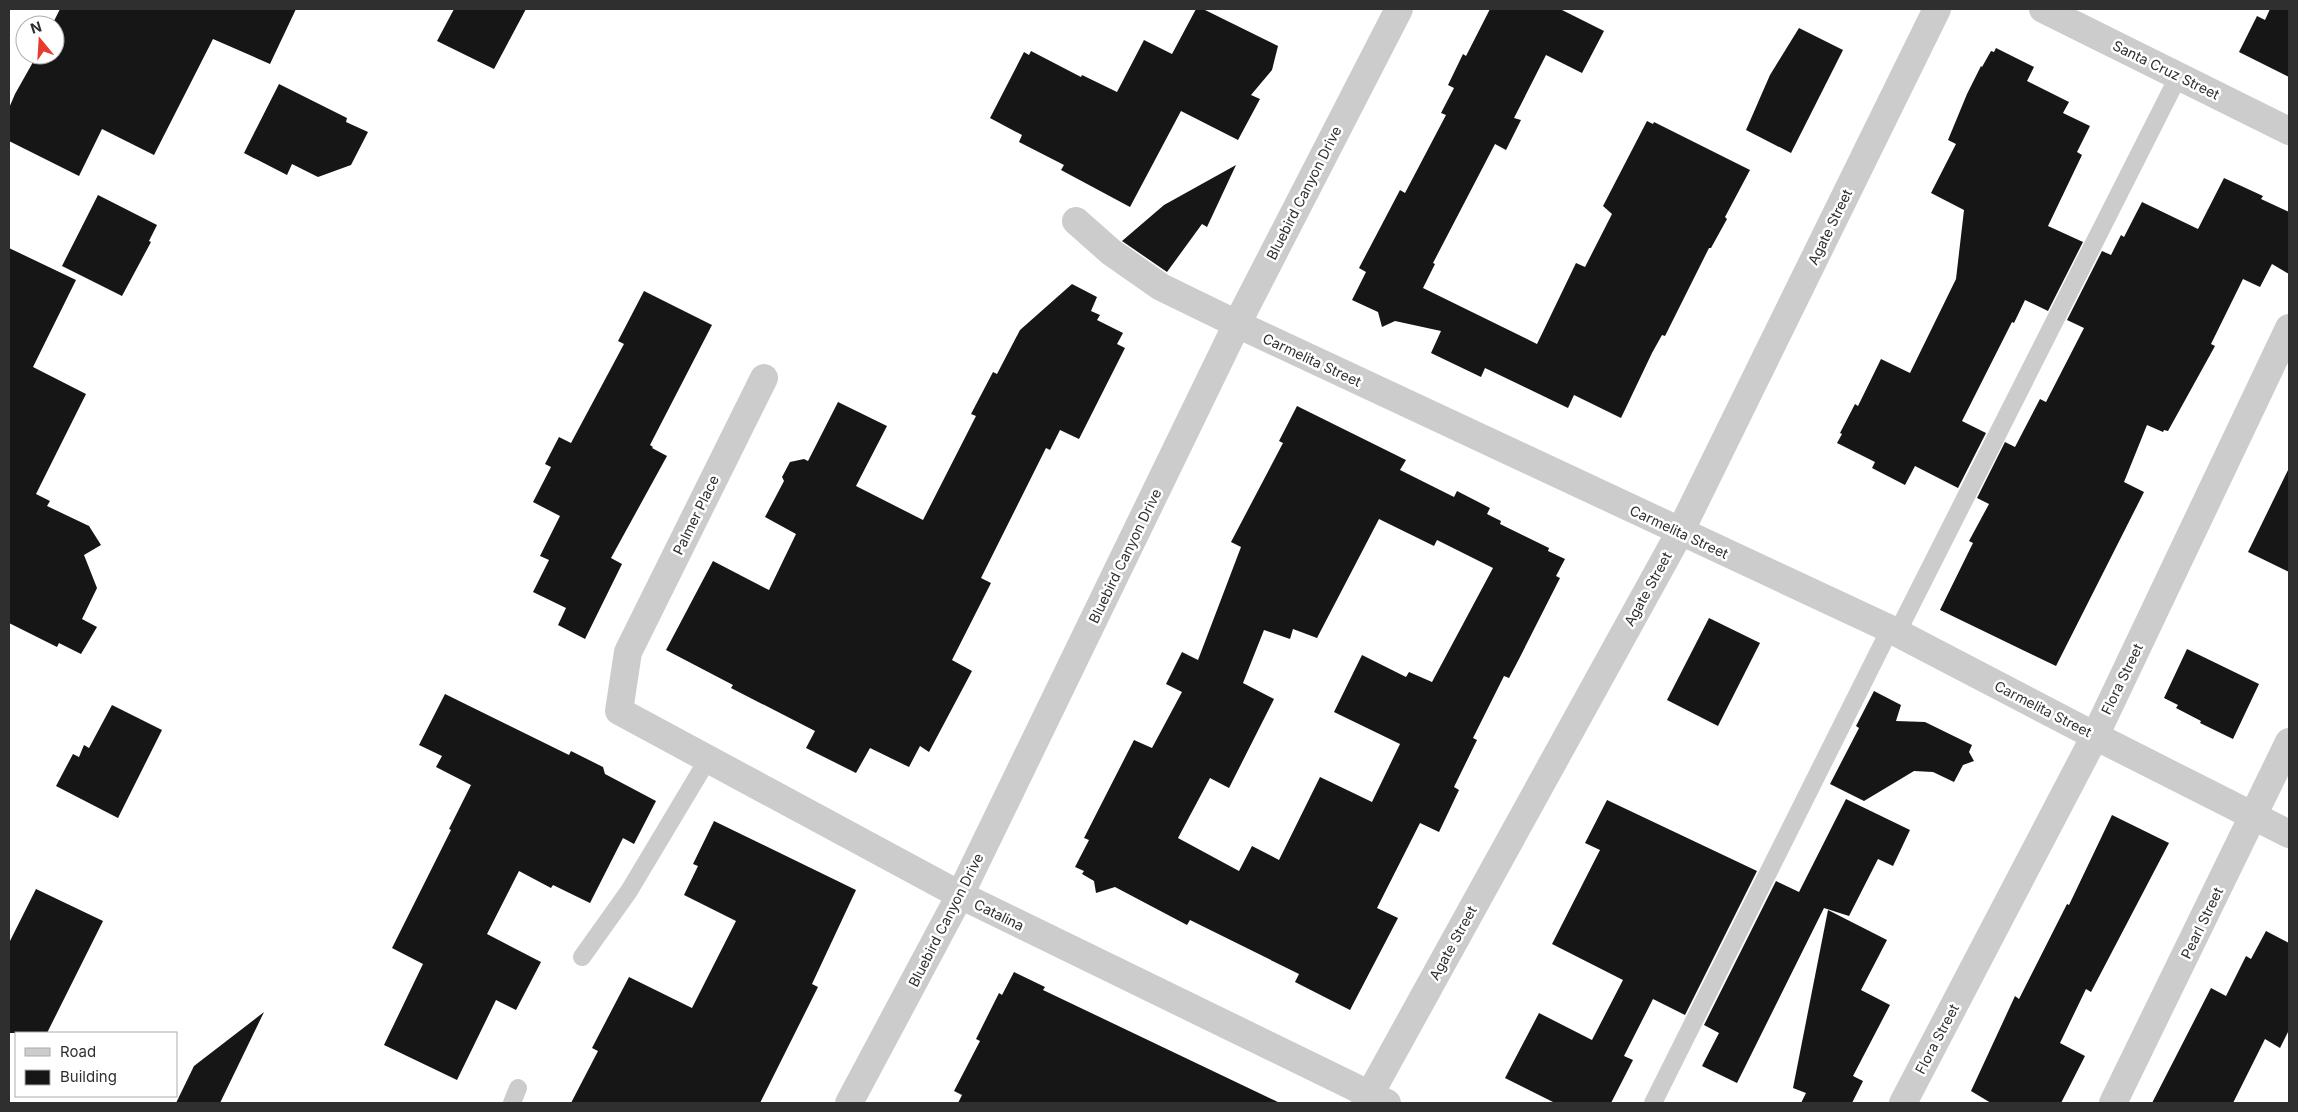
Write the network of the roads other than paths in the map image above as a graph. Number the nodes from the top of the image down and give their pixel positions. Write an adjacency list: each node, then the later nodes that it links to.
1 (1399, 9): 7 (street, Bluebird Canyon Drive)
2 (1937, 9): 10 (street, Agate Street)
3 (2043, 9): 4 (street, Santa Cruz Street)
4 (2178, 77): 5 (street, Santa Cruz Street); 11 (lane)
5 (2289, 131)
6 (1076, 221): 7 (street, Carmelita Street)
7 (1237, 324): 10 (street, Carmelita Street); 18 (street, Bluebird Canyon Drive)
8 (2289, 328): 13 (street, Flora Street)
9 (764, 378): 12 (street, Palmer Place)
10 (1680, 532): 11 (street, Carmelita Street); 20 (street, Agate Street)
11 (1893, 631): 13 (street, Carmelita Street); 22 (lane)
12 (628, 652): 15 (street, Catalina)
13 (2095, 736): 16 (street, Carmelita Street); 23 (street, Flora Street)
14 (2289, 742): 16 (street, Pearl Street)
15 (708, 759): 18 (street, Catalina); 19 (lane)
16 (2255, 816): 17 (street, Carmelita Street); 24 (street, Pearl Street)
17 (2289, 834)
18 (960, 896): 20 (street, Catalina); 21 (street, Bluebird Canyon Drive)
19 (582, 957)
20 (1373, 1100)
21 (849, 1103)
22 (1653, 1103)
23 (1903, 1103)
24 (2113, 1103)

